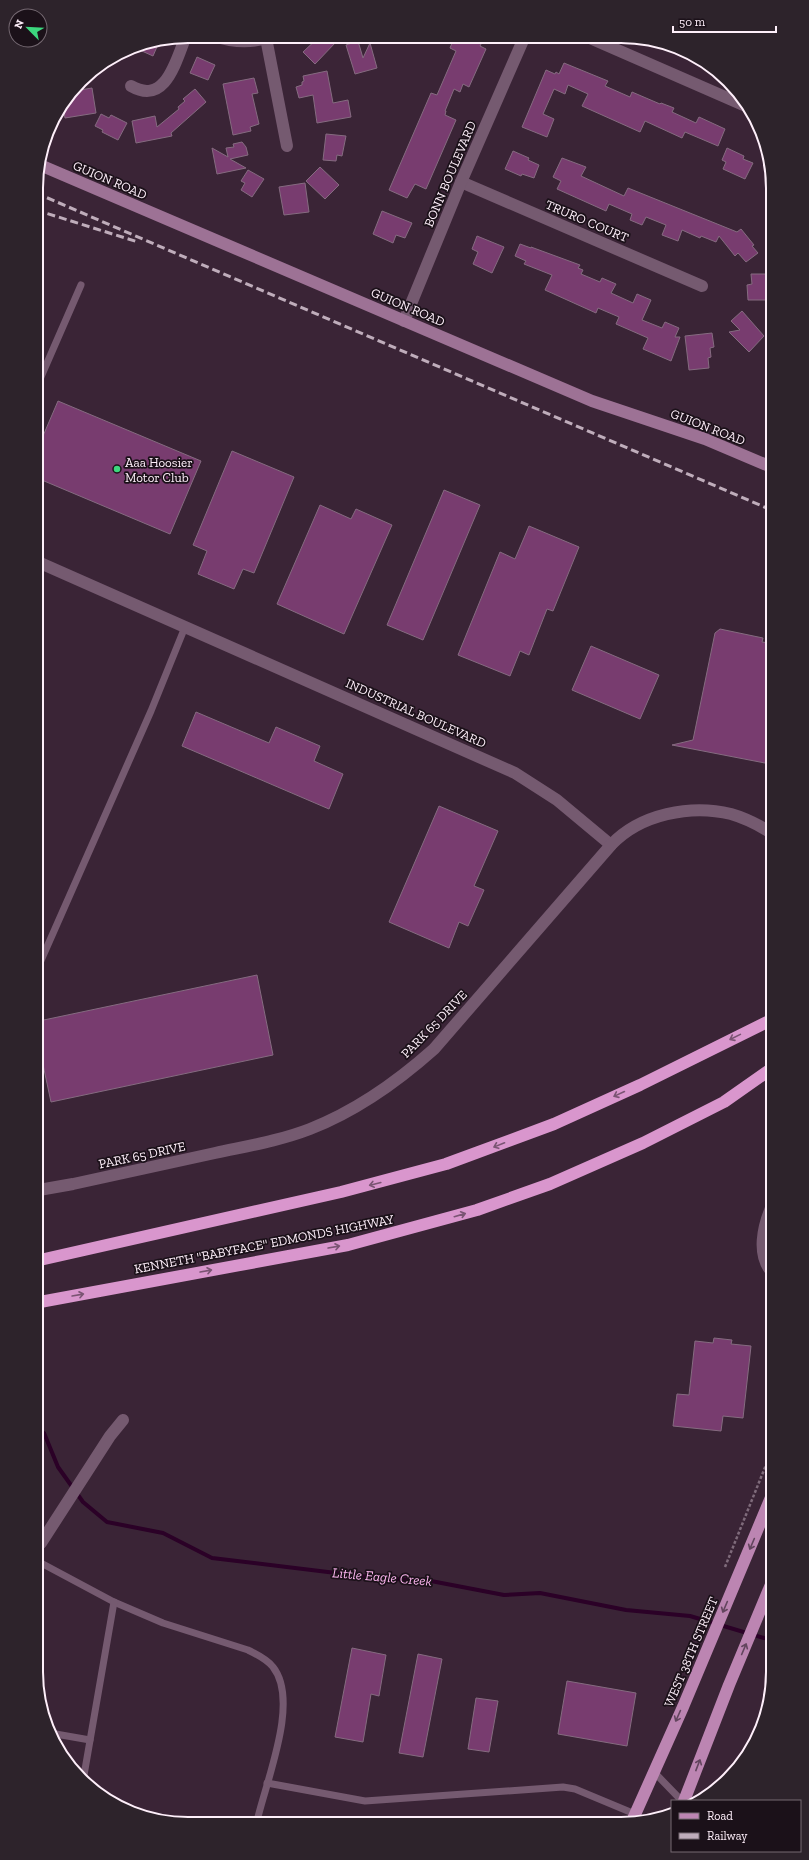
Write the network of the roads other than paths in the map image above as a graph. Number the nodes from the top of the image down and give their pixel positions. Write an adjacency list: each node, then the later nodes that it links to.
1 (183, 43): 5 (street)
2 (269, 43): 7 (street)
3 (522, 43): 9 (street, BONN BOULEVARD)
4 (601, 43): 6 (street)
5 (131, 86)
6 (738, 103)
7 (287, 146)
8 (44, 167): 12 (street, GUION ROAD)
9 (461, 182): 11 (street, TRURO COURT); 12 (street, BONN BOULEVARD)
10 (82, 285): 13 (lane)
11 (702, 286)
12 (404, 321): 14 (street, GUION ROAD)
13 (43, 373)
14 (766, 465)
15 (43, 564): 16 (street, INDUSTRIAL BOULEVARD)
16 (185, 627): 18 (street, INDUSTRIAL BOULEVARD); 19 (lane)
17 (766, 830): 18 (street)
18 (611, 845): 22 (street, PARK 65 DRIVE)
19 (43, 956)
20 (766, 1022): 24 (highway, one-way to 24)
21 (766, 1073): 26 (highway, KENNETH "BABYFACE" EDMONDS HIGHWAY, one-way to 21)
22 (43, 1189)
23 (766, 1221): 25 (street)
24 (43, 1259)
25 (766, 1262)
26 (43, 1301)
27 (123, 1420): 29 (street)
28 (766, 1509): 35 (main road, WEST 38TH STREET, one-way to 35)
29 (43, 1540)
30 (43, 1564): 32 (lane)
31 (766, 1596): 39 (main road, one-way to 31)
32 (114, 1602): 34 (lane); 37 (lane)
33 (57, 1734): 34 (lane)
34 (90, 1740): 36 (lane)
35 (654, 1771): 38 (lane); 40 (main road, WEST 38TH STREET)
36 (84, 1774)
37 (267, 1783): 40 (lane); 41 (lane)
38 (682, 1800)
39 (683, 1800)
40 (634, 1816)
41 (258, 1817)

